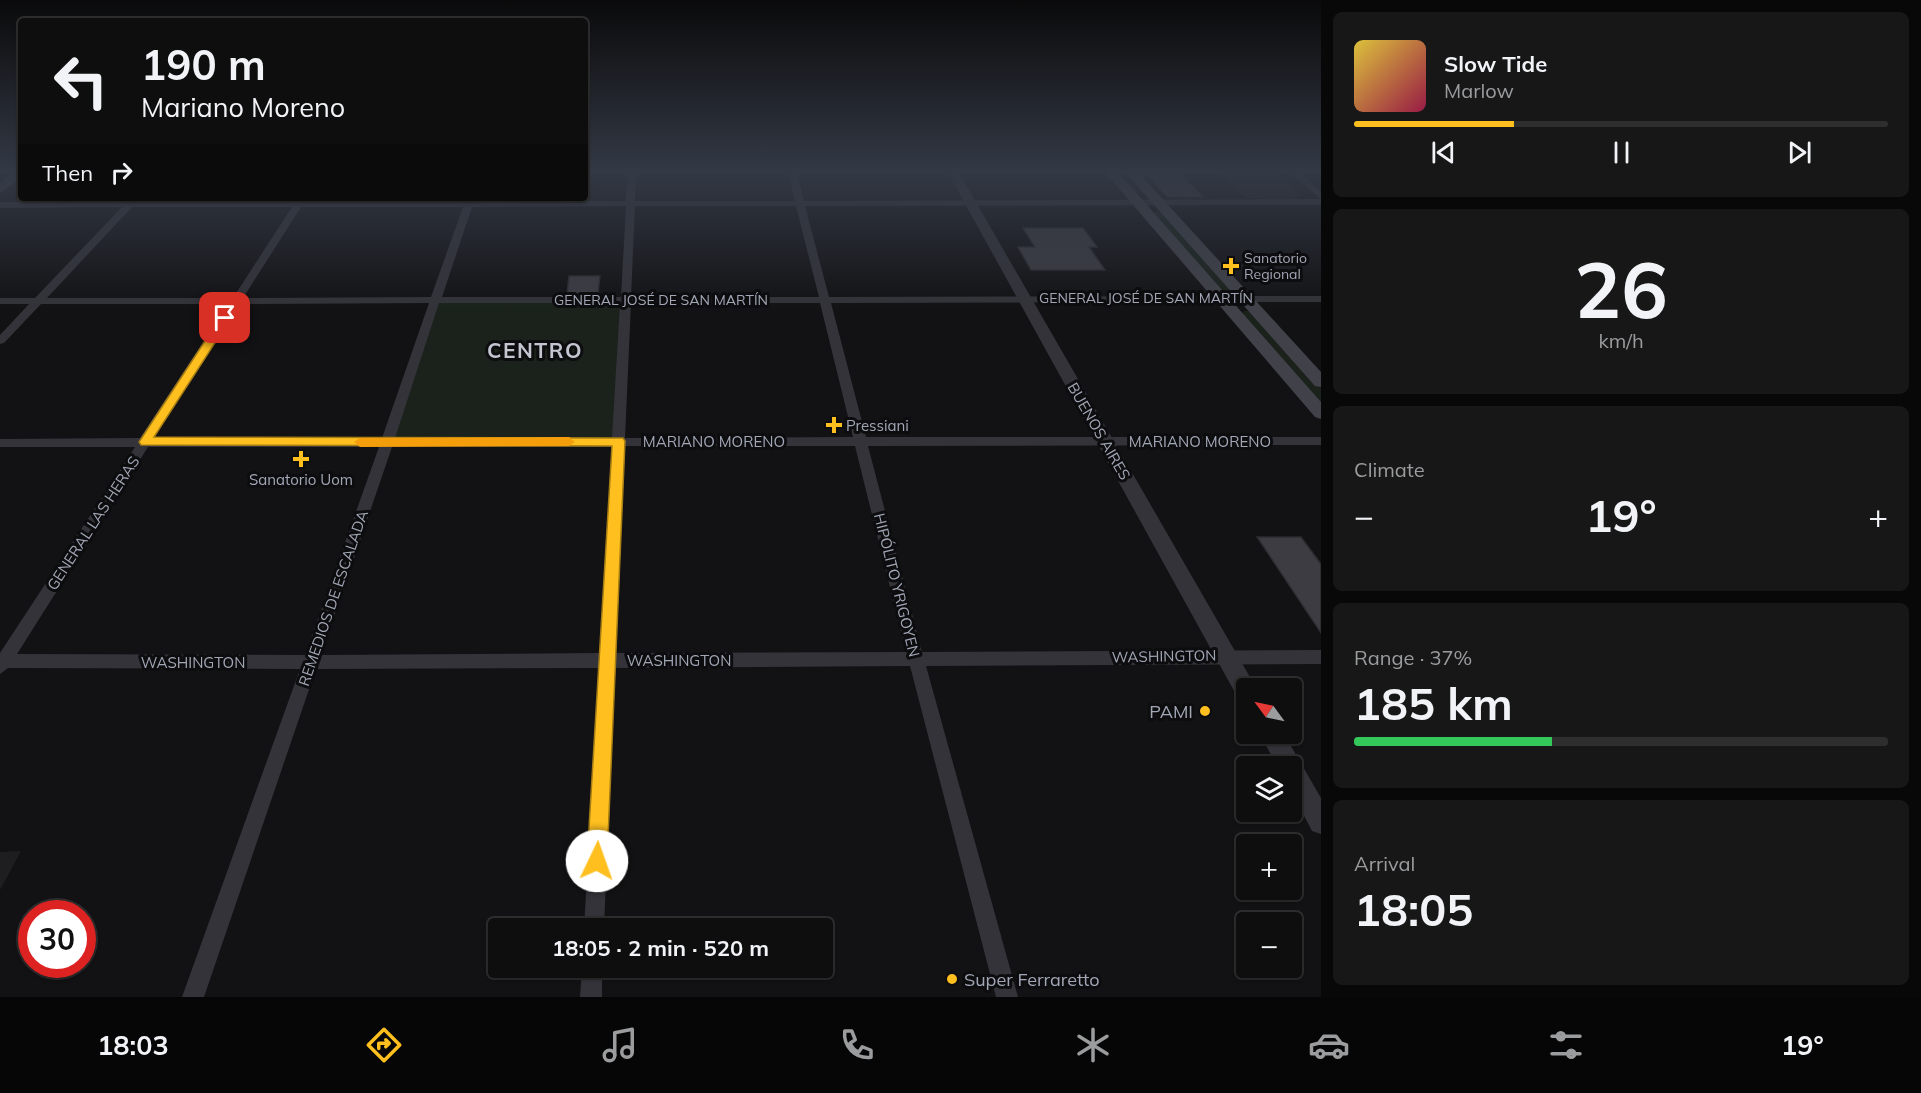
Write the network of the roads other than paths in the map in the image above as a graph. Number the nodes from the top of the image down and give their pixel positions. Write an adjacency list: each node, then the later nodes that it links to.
1 (116, 218): 18 (street)
2 (290, 218): 13 (street, GENERAL LAS HERAS)
3 (463, 218): 14 (street, REMEDIOS DE ESCALADA)
4 (630, 218): 15 (street)
5 (804, 218): 10 (street, HIPÓLITO YRIGOYEN)
6 (978, 218): 9 (street, BUENOS AIRES)
7 (1150, 218): 16 (main road)
8 (1172, 218): 11 (main road)
9 (1024, 298): 10 (street, GENERAL JOSÉ DE SAN MARTÍN); 16 (street, GENERAL JOSÉ DE SAN MARTÍN); 24 (street, BUENOS AIRES)
10 (825, 299): 15 (street, GENERAL JOSÉ DE SAN MARTÍN); 23 (street, HIPÓLITO YRIGOYEN)
11 (1246, 299): 12 (street, GENERAL JOSÉ DE SAN MARTÍN); 16 (street, GENERAL JOSÉ DE SAN MARTÍN); 20 (main road)
12 (1321, 299)
13 (237, 300): 14 (street, GENERAL JOSÉ DE SAN MARTÍN); 18 (street, GENERAL JOSÉ DE SAN MARTÍN); 26 (street, GENERAL LAS HERAS)
14 (435, 300): 15 (street, GENERAL JOSÉ DE SAN MARTÍN); 27 (street, REMEDIOS DE ESCALADA)
15 (626, 300): 22 (street)
16 (1222, 300): 21 (main road)
17 (0, 301): 18 (street, GENERAL JOSÉ DE SAN MARTÍN)
18 (38, 301): 19 (street)
19 (0, 341)
20 (1321, 382)
21 (1321, 413)
22 (618, 441): 23 (street, MARIANO MORENO); 27 (street, MARIANO MORENO); 31 (street)
23 (861, 441): 24 (street, MARIANO MORENO); 32 (street, HIPÓLITO YRIGOYEN)
24 (1105, 441): 25 (street, MARIANO MORENO); 29 (street, BUENOS AIRES)
25 (1321, 441)
26 (145, 442): 27 (street, MARIANO MORENO); 28 (street, MARIANO MORENO); 34 (street, GENERAL LAS HERAS)
27 (387, 442): 33 (street, REMEDIOS DE ESCALADA)
28 (0, 443)
29 (1226, 655): 30 (street, WASHINGTON); 32 (street, WASHINGTON); 35 (street, BUENOS AIRES)
30 (1321, 657)
31 (607, 660): 32 (street, WASHINGTON); 33 (street, WASHINGTON); 38 (street)
32 (916, 660): 42 (street, HIPÓLITO YRIGOYEN)
33 (310, 662): 34 (street, WASHINGTON); 40 (street, REMEDIOS DE ESCALADA)
34 (1, 663)
35 (1239, 678)
36 (1302, 788): 37 (street)
37 (1321, 822)
38 (594, 918)
39 (592, 978): 41 (street)
40 (193, 997)
41 (591, 997)
42 (1007, 997)

